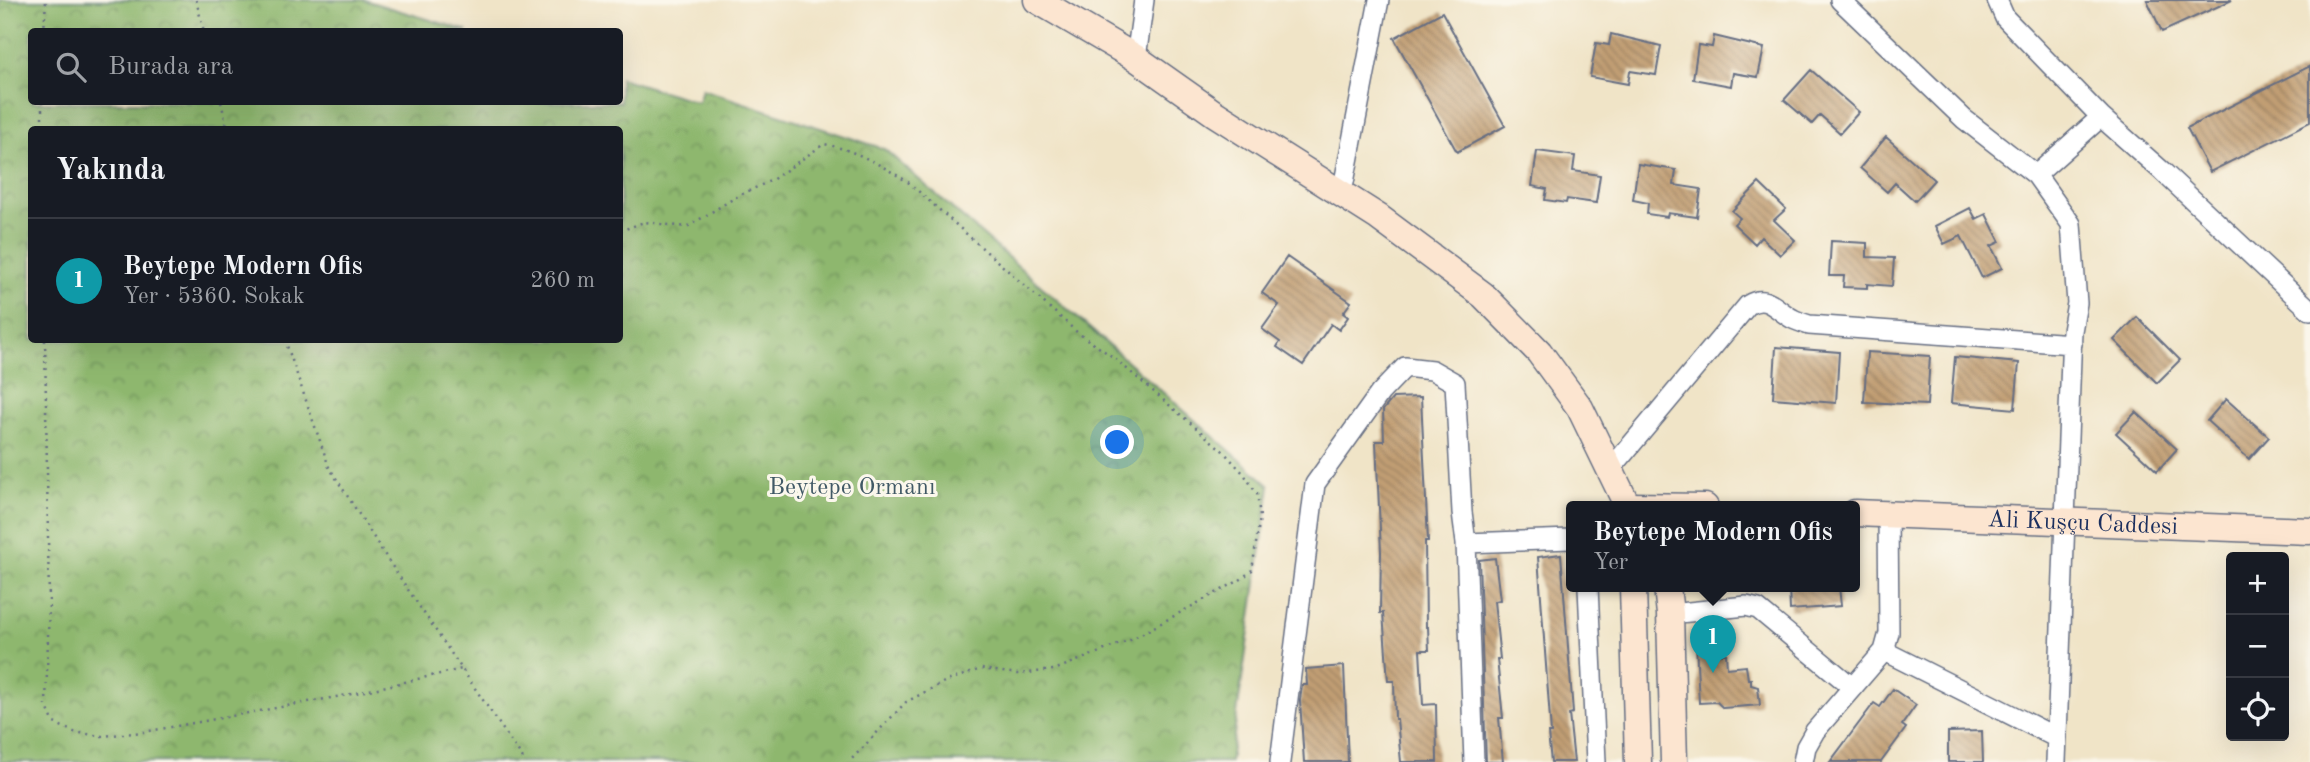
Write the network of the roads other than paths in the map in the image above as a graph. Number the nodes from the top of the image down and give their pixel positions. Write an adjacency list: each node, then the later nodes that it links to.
1 (1037, 0): 6 (street)
2 (1144, 0): 6 (street)
3 (1380, 0): 9 (street)
4 (1840, 0): 8 (street)
5 (1997, 0): 7 (street)
6 (1136, 58): 9 (street)
7 (2101, 117): 8 (street); 10 (street)
8 (2036, 174): 11 (street)
9 (1342, 193): 12 (street)
10 (2310, 310)
11 (2072, 344): 12 (street); 16 (street)
12 (1611, 470): 13 (street)
13 (1626, 501)
14 (1860, 513): 15 (street, Ali Kuşçu Caddesi)
15 (1888, 514): 16 (street, Ali Kuşçu Caddesi); 24 (street)
16 (2066, 522): 17 (street, Ali Kuşçu Caddesi); 26 (street)
17 (2310, 531)
18 (1566, 539): 19 (street)
19 (1466, 543): 27 (street); 28 (street)
20 (1588, 592): 29 (street)
21 (1633, 592): 30 (street)
22 (1668, 592): 23 (street)
23 (1670, 614): 25 (street); 31 (street)
24 (1884, 651): 25 (street); 26 (street)
25 (1852, 687): 32 (street)
26 (2057, 738): 33 (street)
27 (1280, 762)
28 (1474, 762)
29 (1596, 762)
30 (1638, 762)
31 (1674, 762)
32 (1802, 762)
33 (2056, 762)

